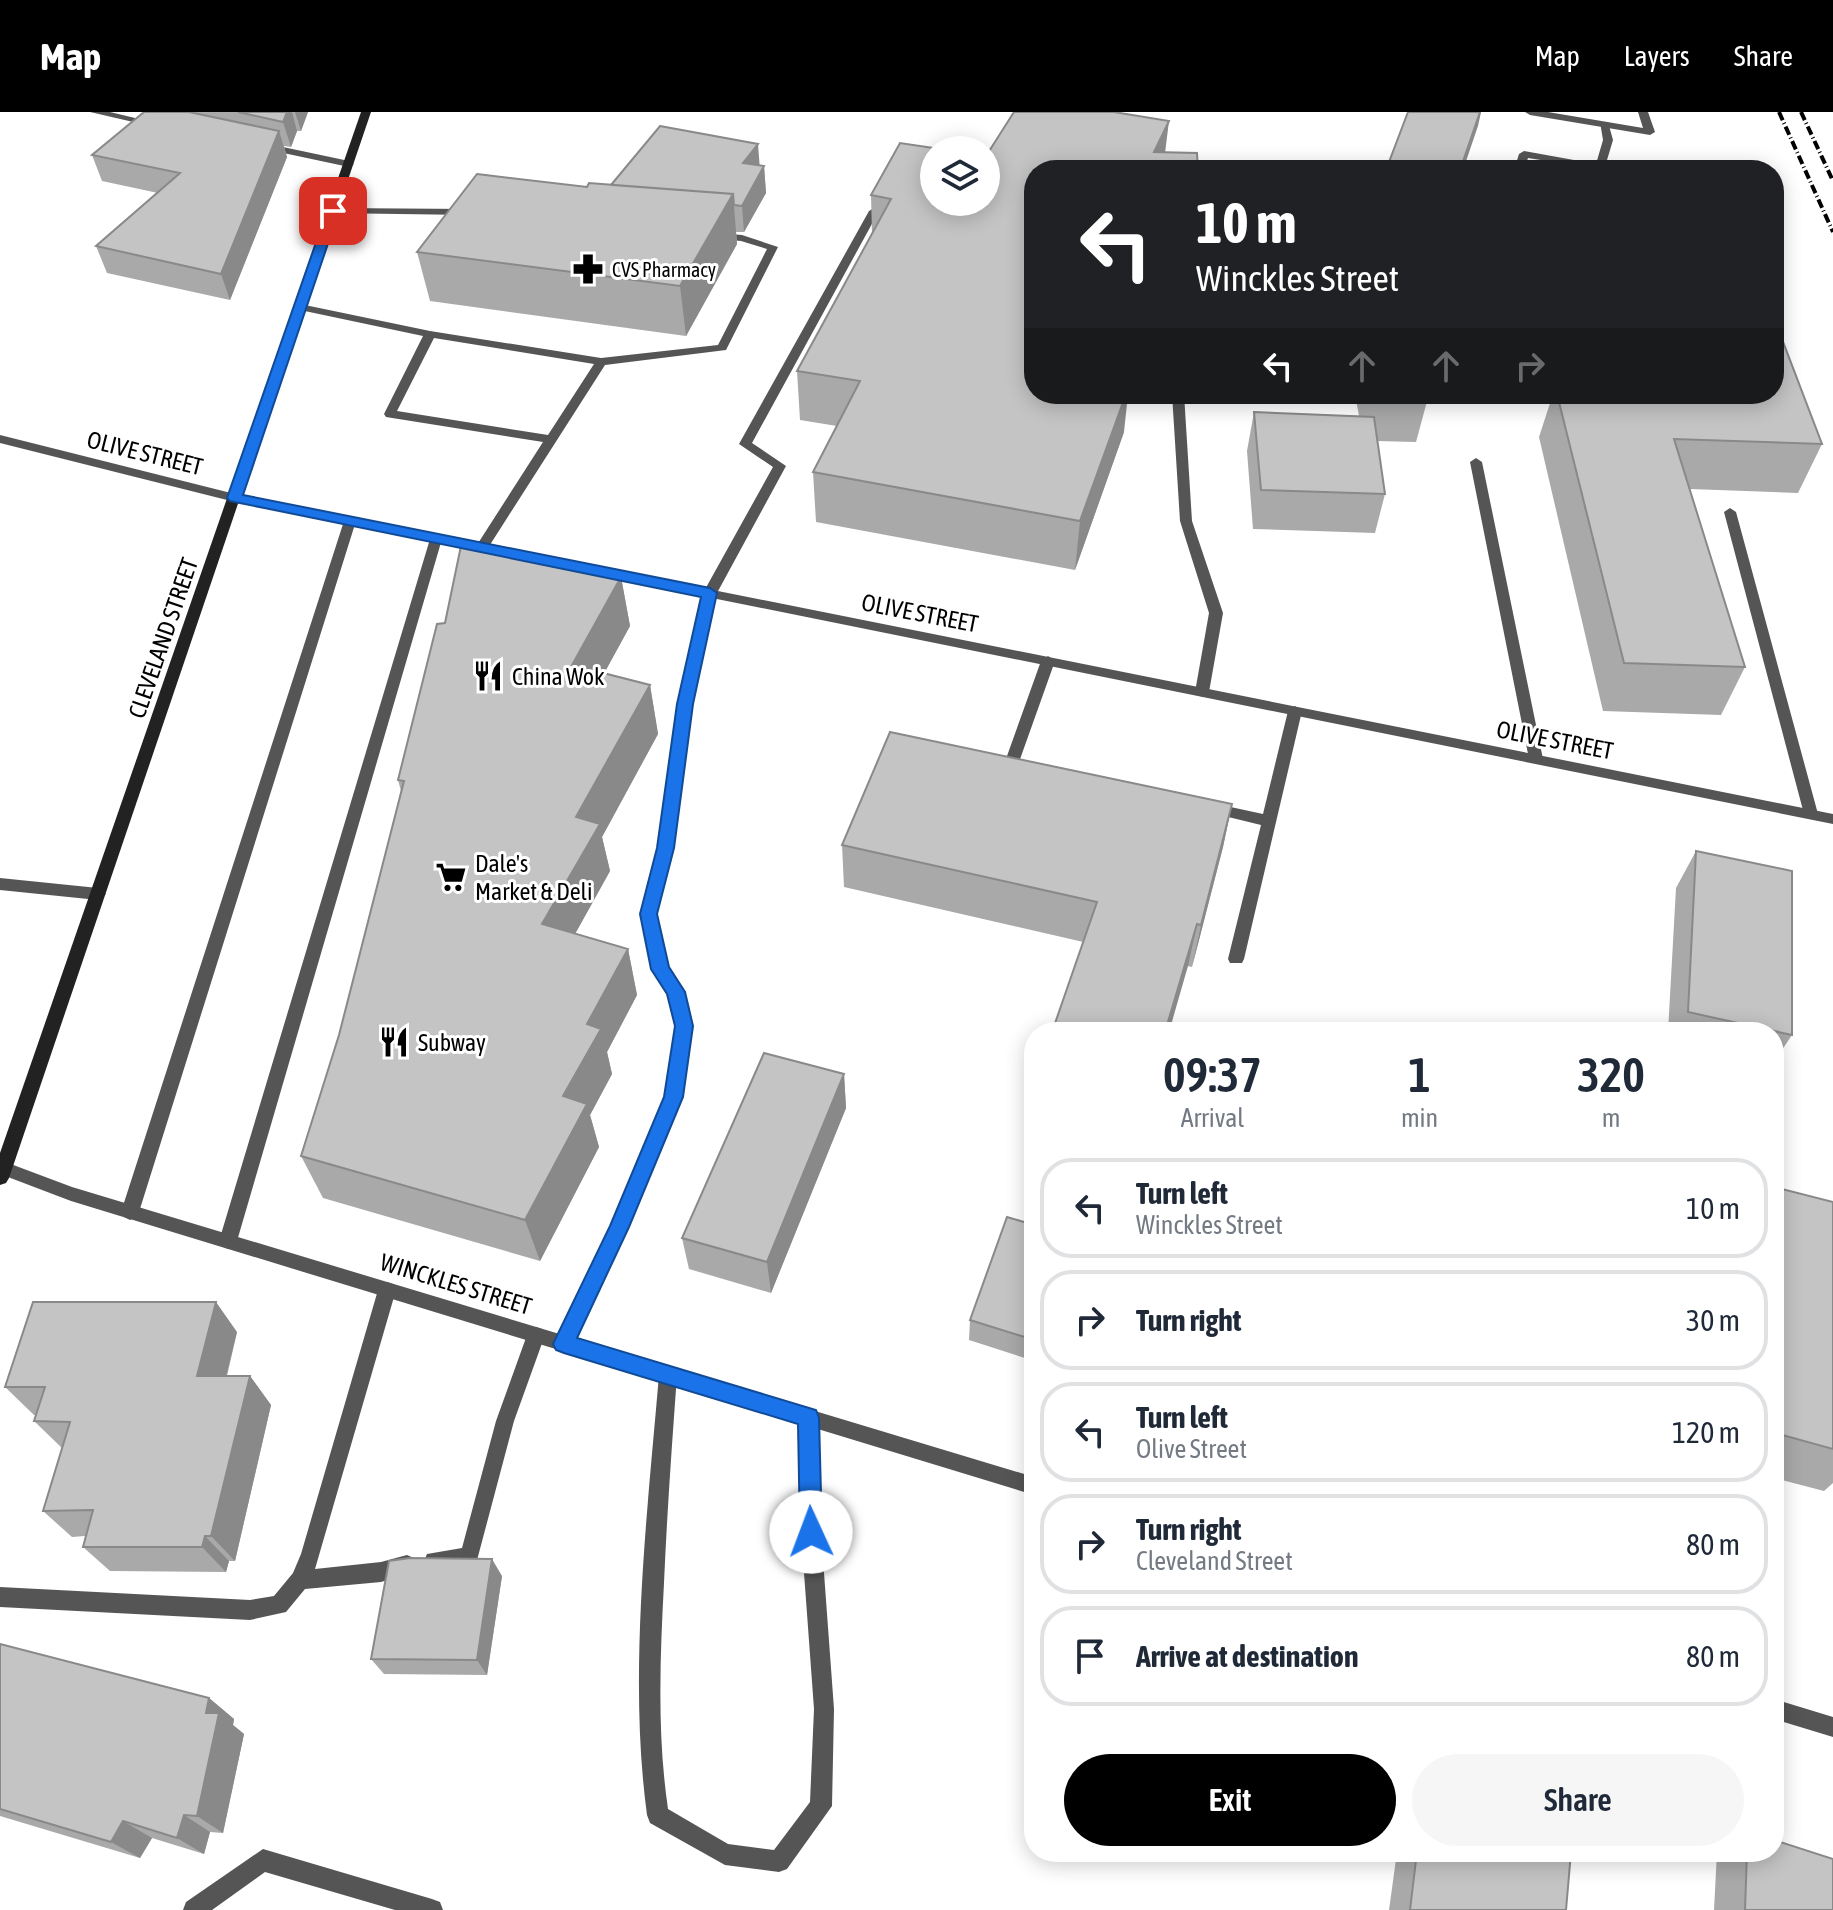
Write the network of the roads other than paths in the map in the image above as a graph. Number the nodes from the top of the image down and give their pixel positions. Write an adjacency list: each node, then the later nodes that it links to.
1 (95, 112): 6 (street)
2 (366, 112): 11 (main road, CLEVELAND STREET)
3 (1530, 112): 5 (street)
4 (1643, 112): 5 (street)
5 (1604, 124): 10 (street)
6 (169, 127)
7 (257, 145): 11 (street)
8 (1522, 160): 9 (street)
9 (1557, 160)
10 (1602, 160)
11 (349, 164): 12 (main road, CLEVELAND STREET)
12 (333, 211): 14 (street); 16 (main road, CLEVELAND STREET)
13 (874, 211): 30 (street)
14 (488, 212)
15 (698, 234): 18 (street)
16 (300, 307): 17 (street); 23 (main road, CLEVELAND STREET)
17 (430, 334): 18 (street); 21 (street)
18 (601, 362): 21 (street)
19 (1179, 404): 32 (street)
20 (0, 439): 23 (street, OLIVE STREET)
21 (553, 440): 27 (street)
22 (1476, 462): 35 (street)
23 (235, 498): 25 (street, OLIVE STREET); 41 (main road, CLEVELAND STREET)
24 (1730, 512): 37 (street)
25 (350, 521): 26 (street, OLIVE STREET); 44 (street)
26 (436, 539): 27 (street, OLIVE STREET); 45 (street)
27 (481, 548): 28 (street, OLIVE STREET)
28 (496, 551)
29 (557, 563): 30 (street, OLIVE STREET)
30 (710, 593): 31 (street, OLIVE STREET); 48 (street)
31 (1048, 661): 32 (street, OLIVE STREET); 34 (street)
32 (1202, 692): 33 (street, OLIVE STREET)
33 (1295, 711): 35 (street, OLIVE STREET); 39 (street)
34 (984, 757)
35 (1536, 759): 37 (street, OLIVE STREET)
36 (1194, 804): 39 (street)
37 (1811, 814): 38 (street, OLIVE STREET)
38 (1833, 819)
39 (1269, 821): 42 (street)
40 (0, 884): 41 (street)
41 (98, 894): 43 (main road, CLEVELAND STREET)
42 (1236, 959)
43 (1, 1171): 44 (street, WINCKLES STREET)
44 (130, 1212): 45 (street, WINCKLES STREET)
45 (228, 1241): 46 (street, WINCKLES STREET)
46 (387, 1290): 47 (street, WINCKLES STREET); 52 (street)
47 (536, 1335): 48 (street, WINCKLES STREET); 52 (street)
48 (564, 1344): 49 (street, WINCKLES STREET)
49 (668, 1375): 50 (street, WINCKLES STREET); 50 (street)
50 (808, 1418): 51 (street, WINCKLES STREET)
51 (1024, 1483)
52 (300, 1580): 53 (street)
53 (0, 1597)
54 (1784, 1712): 55 (street)
55 (1833, 1727)
56 (194, 1910): 57 (street)
57 (432, 1910)

